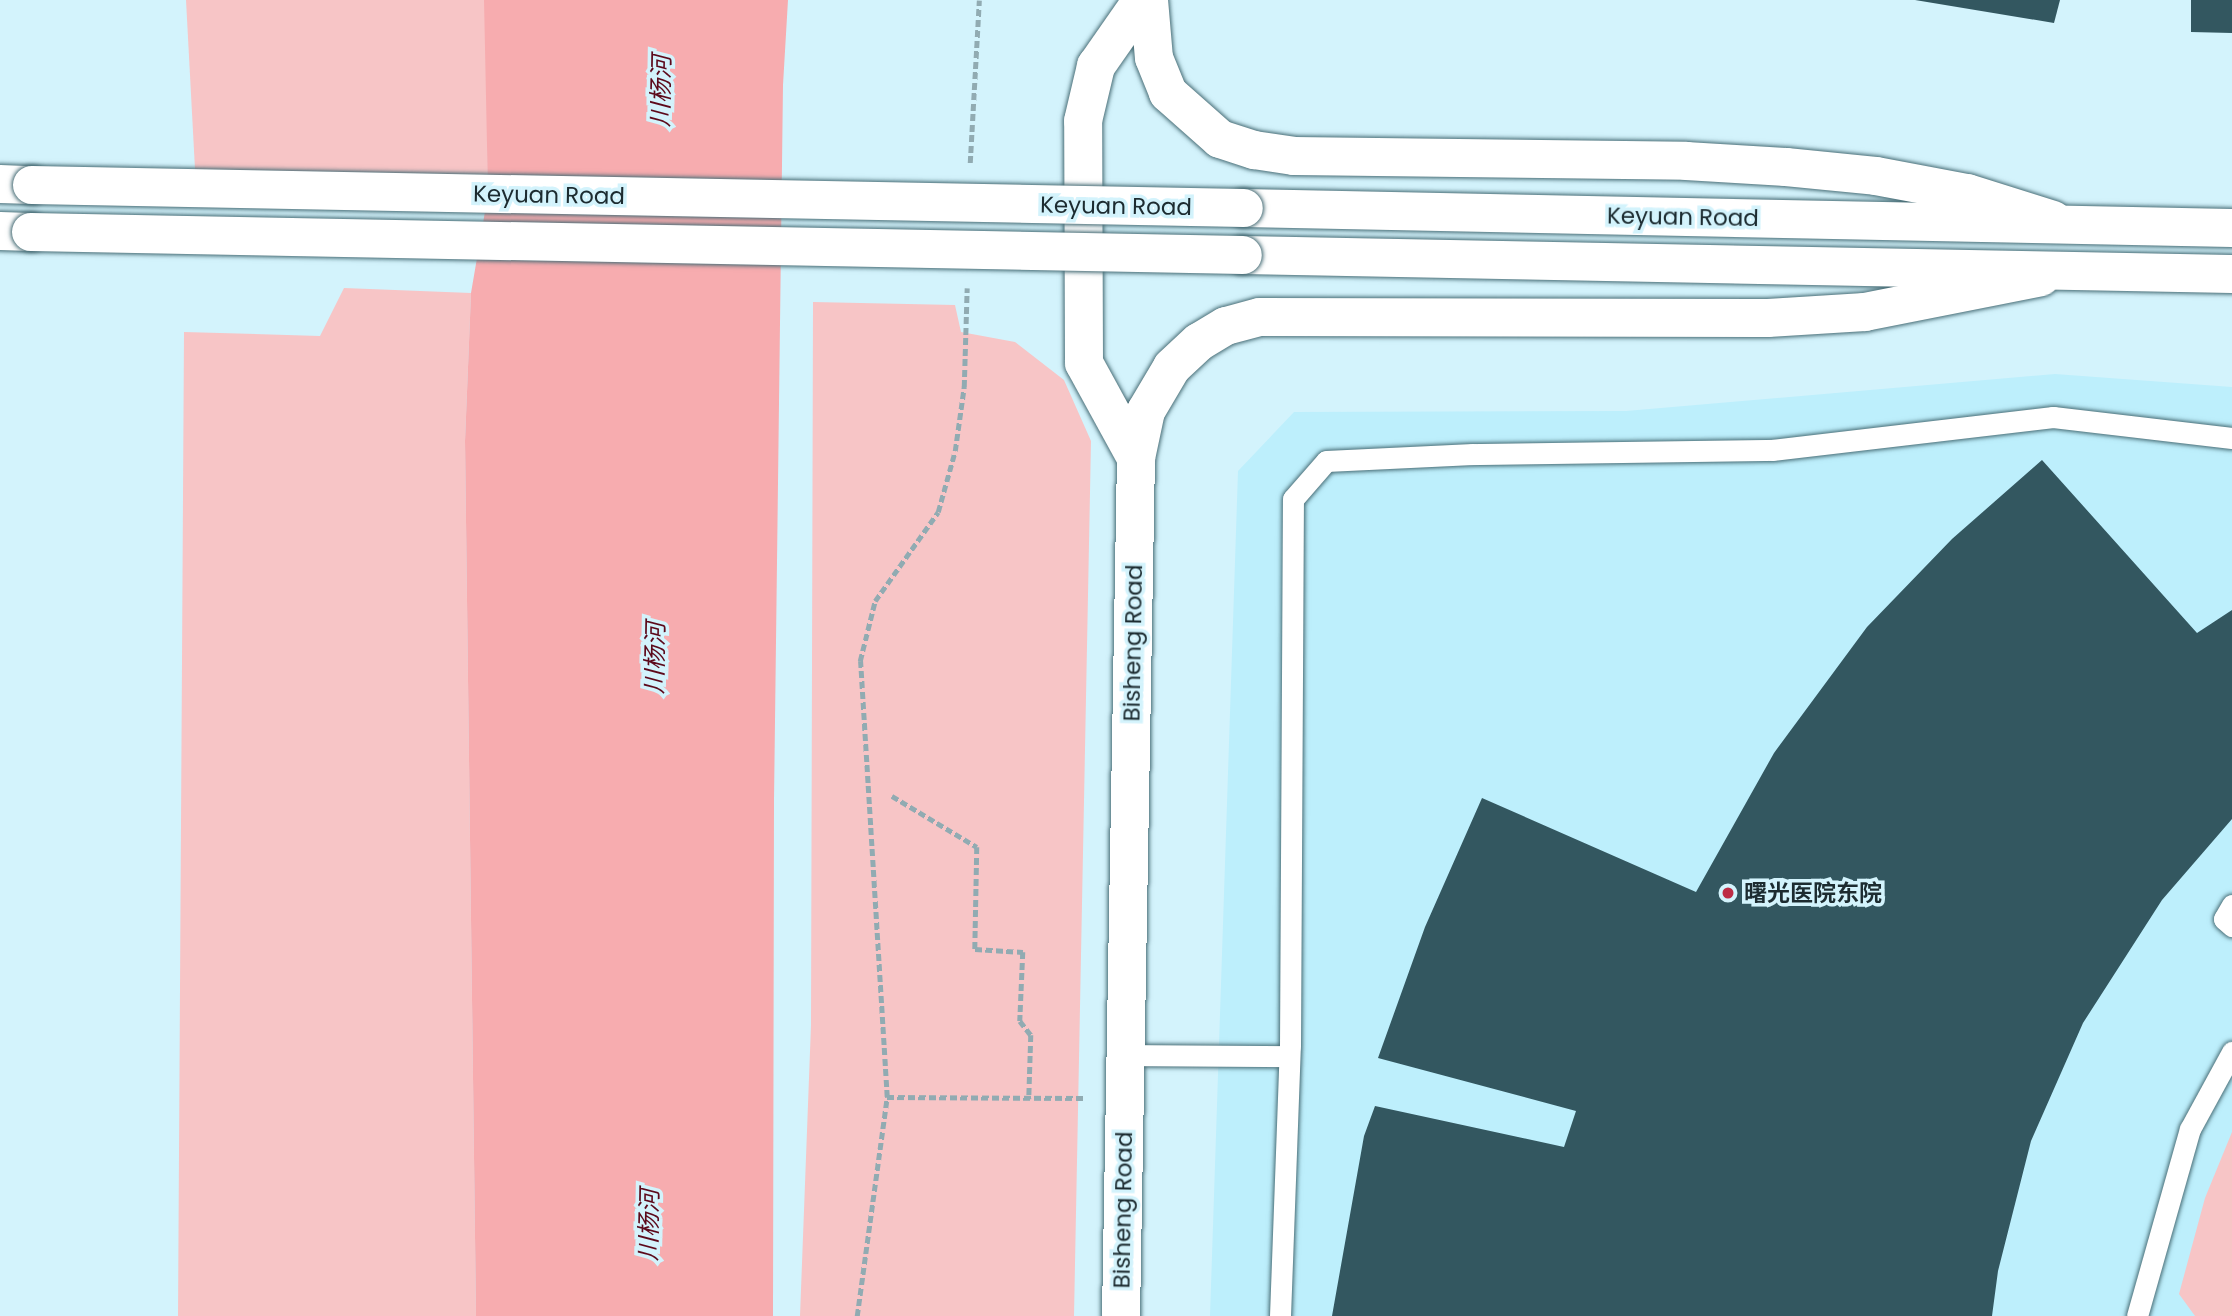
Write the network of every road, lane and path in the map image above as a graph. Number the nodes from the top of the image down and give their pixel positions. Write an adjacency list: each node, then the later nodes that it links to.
1 (979, 0): 4 (path)
2 (1142, 0): 13 (street, Bisheng Road)
3 (1149, 0): 6 (street)
4 (970, 178)
5 (16, 185): 6 (street, Keyuan Road, bridge)
6 (2068, 225): 7 (street, Keyuan Road)
7 (2232, 228)
8 (15, 231): 9 (street, Keyuan Road, bridge)
9 (2065, 271): 10 (street, Keyuan Road); 13 (street)
10 (2232, 274)
11 (967, 275): 20 (path)
12 (2232, 438): 19 (lane)
13 (1136, 458): 18 (street, Bisheng Road)
14 (892, 796): 21 (path)
15 (2232, 905): 16 (lane)
16 (2232, 926)
17 (2232, 1052): 26 (lane)
18 (1126, 1055): 19 (lane); 22 (street, Bisheng Road)
19 (1289, 1056): 25 (lane)
20 (887, 1097): 21 (path); 23 (path)
21 (1029, 1098): 22 (path)
22 (1125, 1099): 24 (street, Bisheng Road)
23 (857, 1316)
24 (1121, 1316)
25 (1280, 1316)
26 (2137, 1316)

